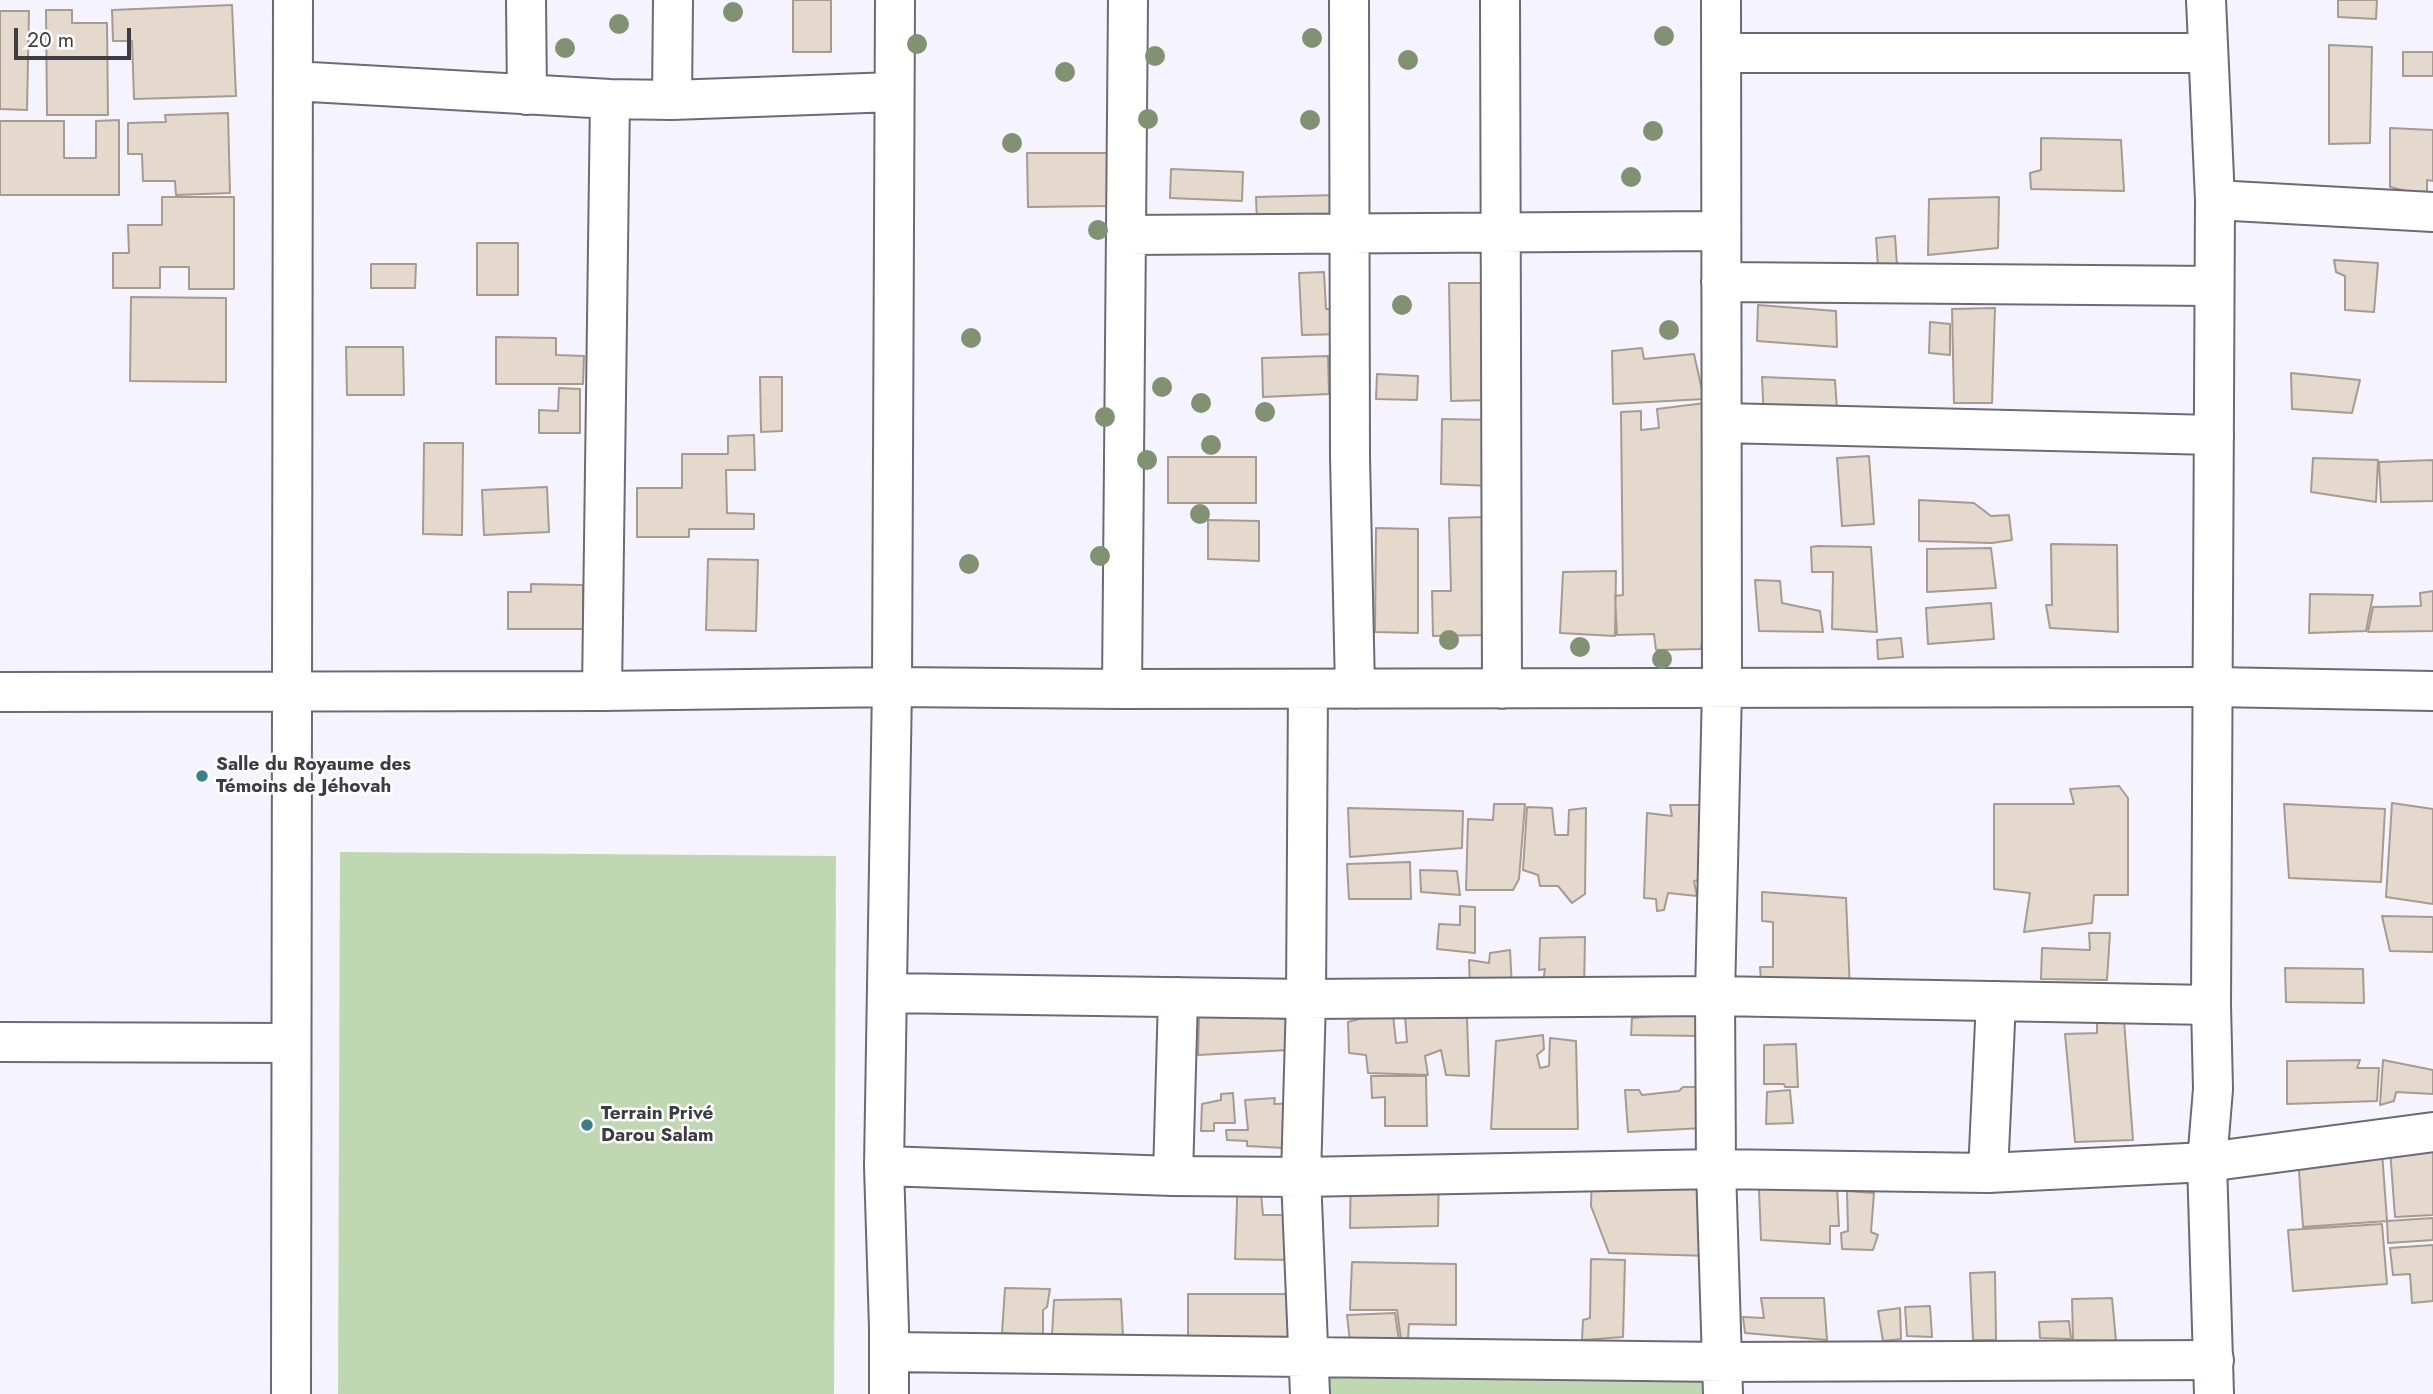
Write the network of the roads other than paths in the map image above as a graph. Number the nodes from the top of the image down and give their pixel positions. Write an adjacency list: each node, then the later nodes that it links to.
1 (293, 0): 12 (street)
2 (526, 0): 14 (street)
3 (673, 0): 16 (street)
4 (895, 0): 13 (street)
5 (1128, 0): 22 (street)
6 (1349, 0): 21 (street)
7 (1500, 0): 20 (street)
8 (1721, 0): 10 (street)
9 (2206, 0): 11 (street)
10 (1721, 53): 11 (street); 19 (street)
11 (2207, 53): 17 (street)
12 (293, 81): 14 (street); 34 (street)
13 (894, 92): 16 (street); 27 (street)
14 (527, 95): 15 (street)
15 (610, 99): 16 (street); 35 (street)
16 (673, 100)
17 (2215, 200): 18 (street); 24 (street)
18 (2433, 212)
19 (1721, 231): 20 (street); 23 (street)
20 (1501, 232): 21 (street); 33 (street)
21 (1349, 234): 22 (street); 32 (street)
22 (1126, 235): 30 (street)
23 (1721, 282): 24 (street); 25 (street)
24 (2214, 286): 26 (street)
25 (1722, 424): 26 (street); 29 (street)
26 (2214, 435): 28 (street)
27 (892, 687): 30 (street); 35 (street); 38 (street)
28 (2214, 687): 29 (street); 36 (street); 43 (street)
29 (1722, 688): 33 (street); 39 (street)
30 (1122, 689): 31 (street)
31 (1308, 689): 32 (street); 41 (street)
32 (1355, 689): 33 (street)
33 (1502, 689)
34 (291, 691): 35 (street); 37 (street); 45 (street)
35 (602, 691)
36 (2433, 691)
37 (0, 692)
38 (887, 993): 40 (street); 48 (street)
39 (1715, 996): 41 (street); 42 (street); 49 (street)
40 (1178, 997): 41 (street); 51 (street)
41 (1306, 999): 52 (street)
42 (1996, 1001): 43 (street); 50 (street)
43 (2211, 1005): 47 (street)
44 (0, 1042): 45 (street)
45 (290, 1043): 57 (street)
46 (2433, 1132): 47 (street)
47 (2207, 1162): 50 (street); 55 (street)
48 (884, 1166): 51 (street); 53 (street)
49 (1716, 1169): 50 (street); 52 (street); 56 (street)
50 (1988, 1173)
51 (1173, 1176): 52 (street)
52 (1301, 1177): 54 (street)
53 (889, 1352): 54 (street); 58 (street)
54 (1310, 1376): 56 (street)
55 (2214, 1377): 56 (street)
56 (1723, 1378)
57 (290, 1394)
58 (889, 1394)

